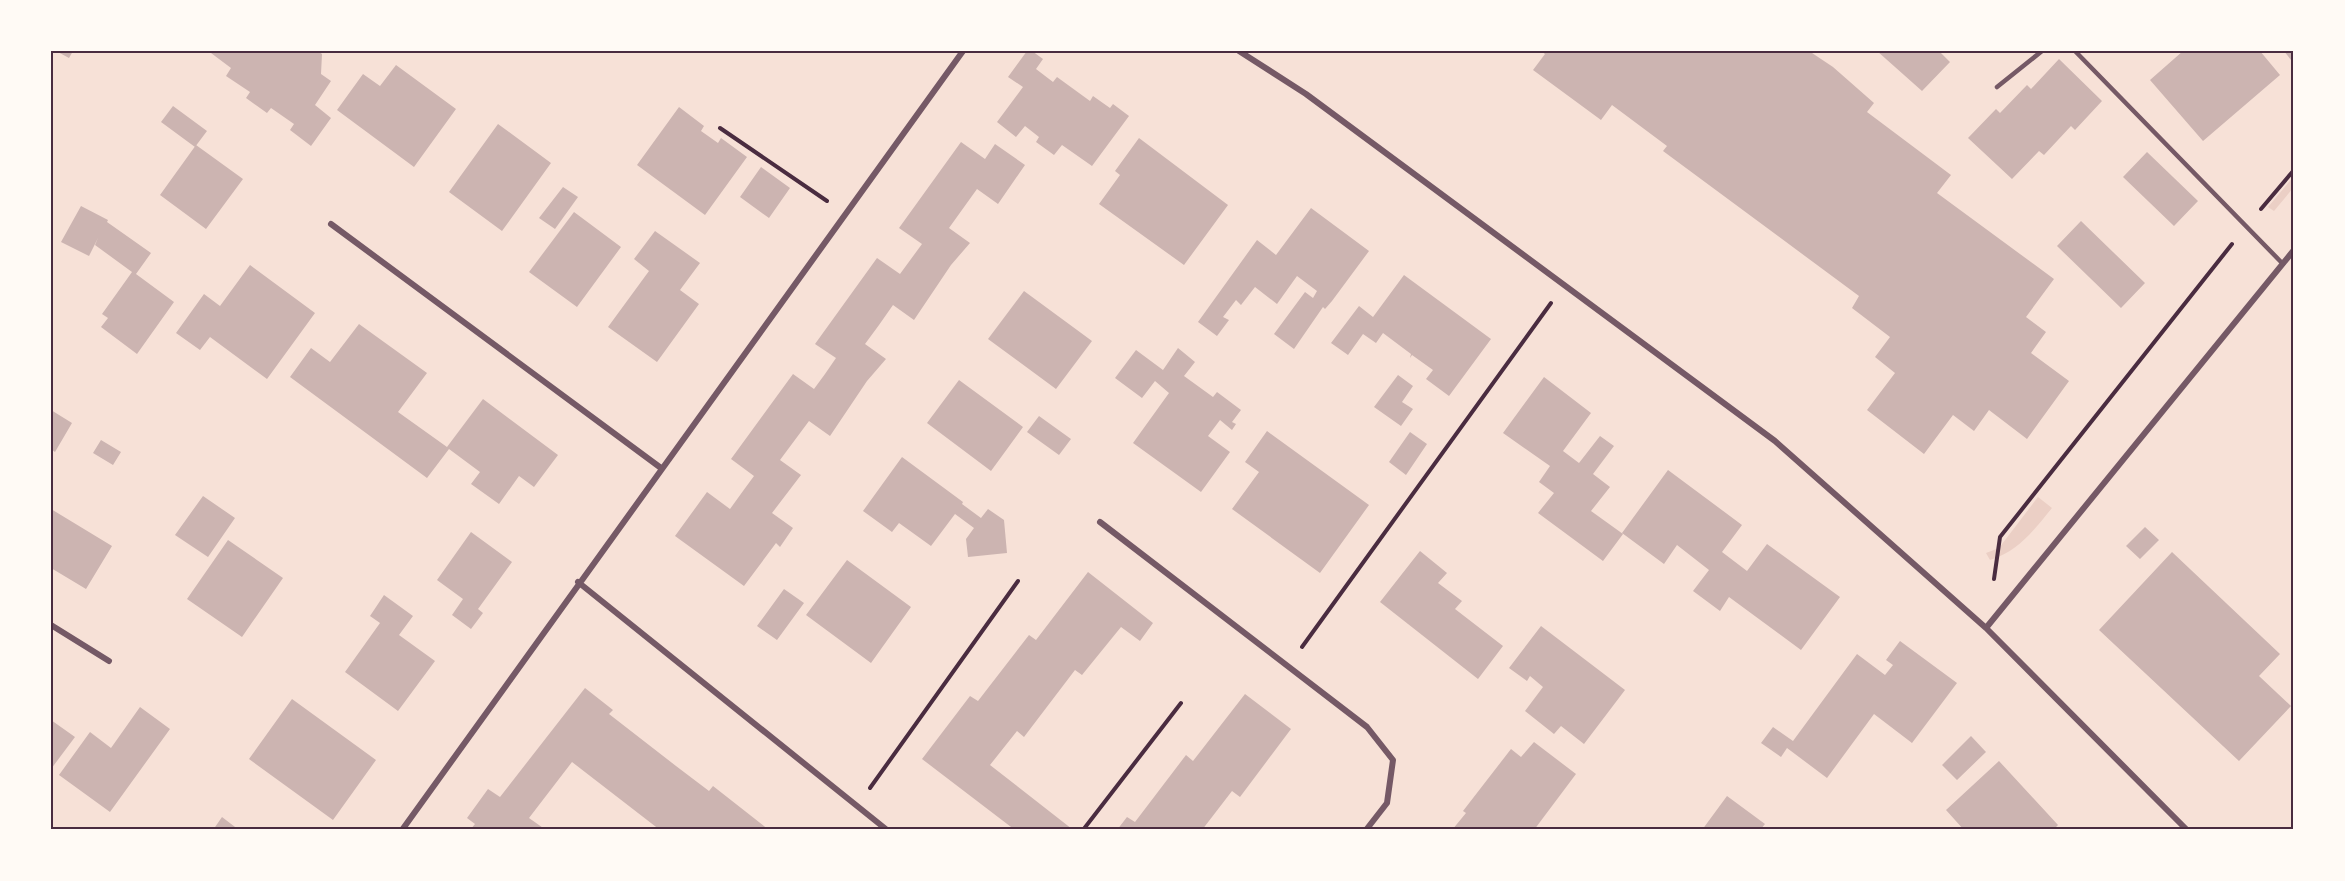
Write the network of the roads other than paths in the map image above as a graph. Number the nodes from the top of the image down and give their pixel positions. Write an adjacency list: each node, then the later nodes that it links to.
1 (963, 51): 9 (street)
2 (1239, 51): 13 (street)
3 (2042, 51): 5 (lane)
4 (2075, 51): 8 (lane)
5 (1997, 87)
6 (331, 224): 9 (street)
7 (2294, 250): 8 (street)
8 (2283, 264): 13 (street)
9 (661, 468): 11 (street)
10 (1100, 522): 17 (street)
11 (578, 582): 15 (street); 16 (street)
12 (51, 626): 14 (street)
13 (1986, 628): 18 (street)
14 (109, 661)
15 (402, 830)
16 (887, 830)
17 (1366, 830)
18 (2187, 830)

